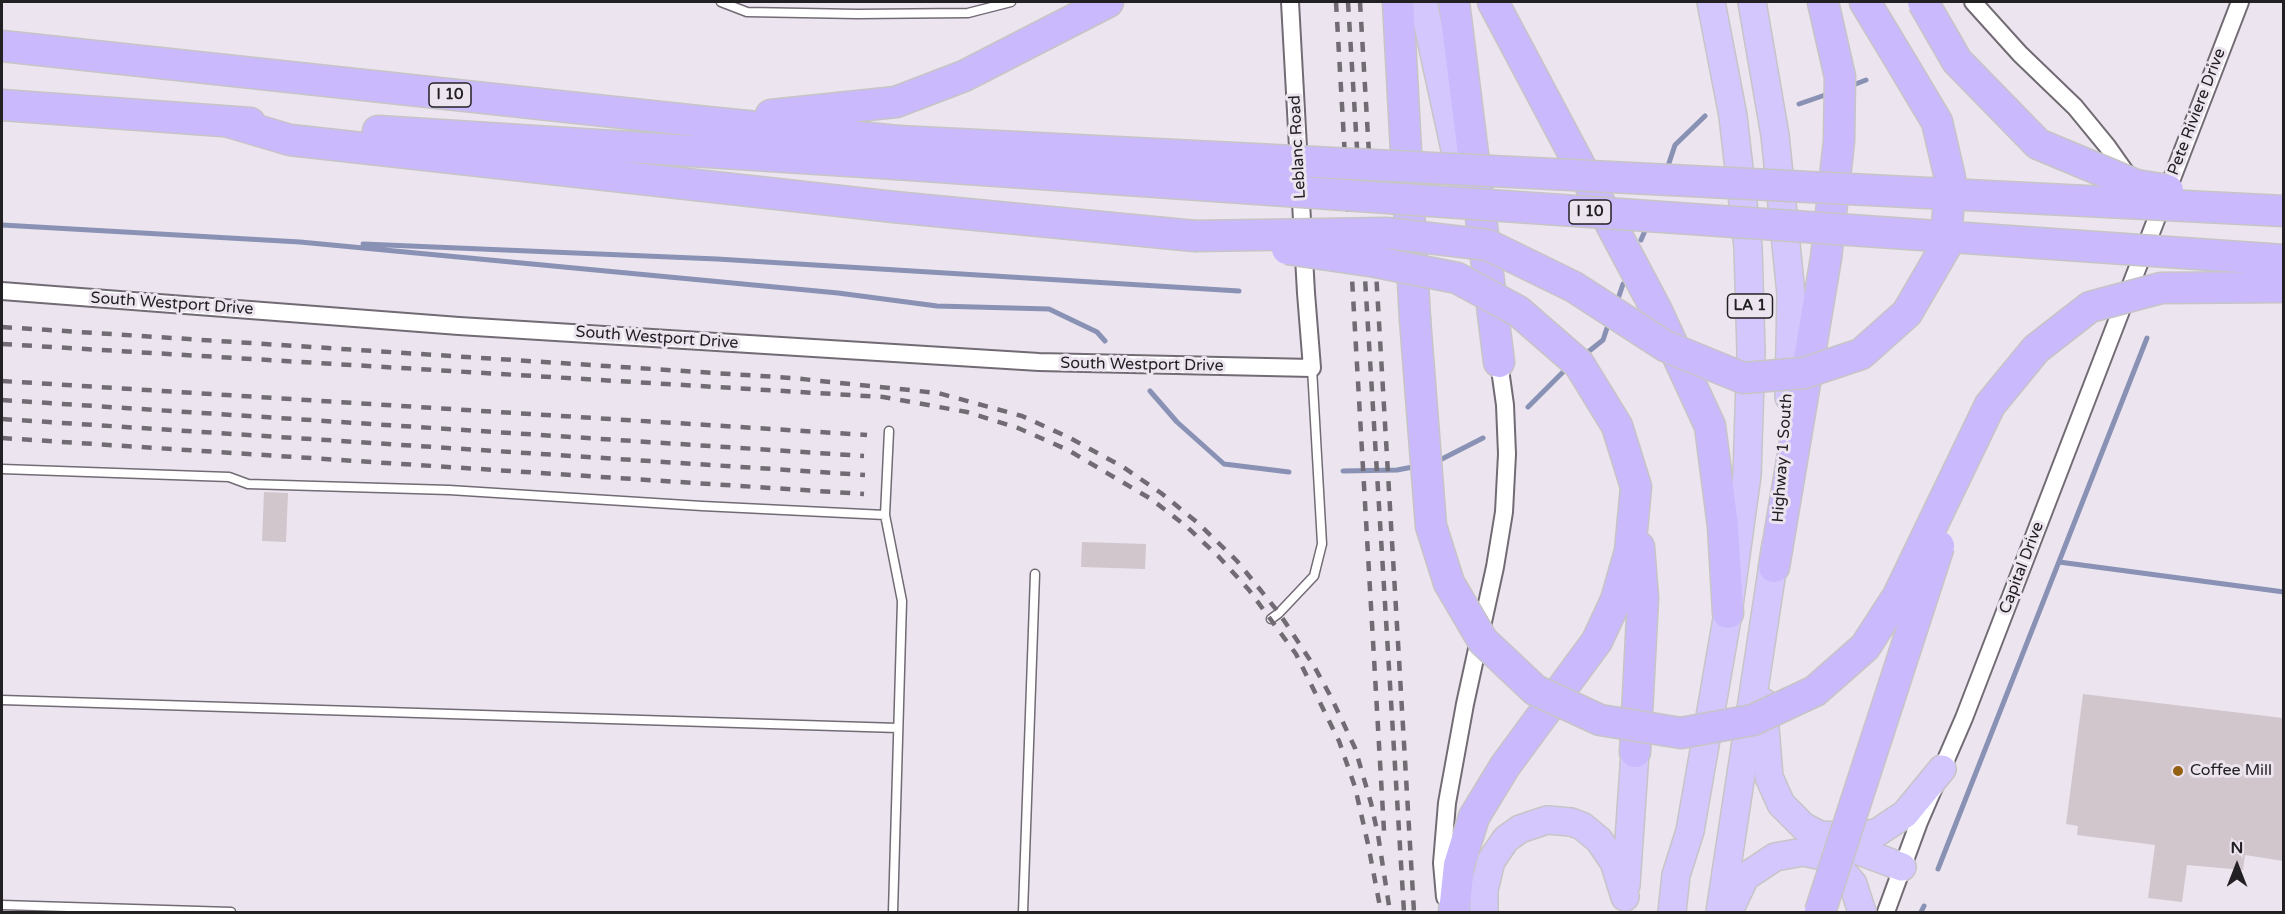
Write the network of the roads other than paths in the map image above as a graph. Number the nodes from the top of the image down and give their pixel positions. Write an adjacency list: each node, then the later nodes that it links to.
1 (721, 2): 2 (lane)
2 (1011, 2)
3 (1107, 2): 19 (highway)
4 (1290, 2): 29 (street, Leblanc Road)
5 (1398, 2): 31 (highway, bridge)
6 (1423, 2): 28 (highway)
7 (1454, 2): 28 (highway)
8 (1493, 2): 37 (highway)
9 (1711, 2): 37 (highway, LA 1)
10 (1752, 2): 35 (highway, Highway 1 South / LA 1)
11 (1823, 2): 35 (highway)
12 (1865, 2): 24 (highway, bridge)
13 (1923, 2): 21 (highway, bridge)
14 (1973, 2): 23 (street)
15 (2240, 2): 23 (street, Pete Riviere Drive)
16 (2, 46): 19 (highway, I 10)
17 (2, 105): 18 (highway, I 10)
18 (229, 122): 20 (highway, I 10); 24 (highway)
19 (706, 122): 20 (highway, I 10)
20 (897, 152): 22 (highway, I 10, bridge); 25 (highway, I 10, bridge)
21 (2283, 206)
22 (2283, 211)
23 (2156, 222): 43 (street, Capital Drive)
24 (1195, 236): 33 (highway, bridge)
25 (2283, 260)
26 (2283, 286): 31 (highway, bridge)
27 (2, 291): 29 (street, South Westport Drive)
28 (1499, 362): 51 (street)
29 (1312, 368): 38 (lane)
30 (889, 431): 34 (lane)
31 (1970, 445): 57 (highway, bridge)
32 (2, 469): 34 (lane)
33 (1636, 488): 42 (highway); 52 (highway)
34 (885, 514): 41 (lane)
35 (1774, 567): 39 (highway, Highway 1 South / LA 1)
36 (1035, 574): 50 (lane)
37 (1728, 613): 54 (highway, LA 1)
38 (1271, 619)
39 (1759, 663): 44 (highway); 55 (highway, Highway 1 South / LA 1)
40 (2, 700): 41 (lane)
41 (898, 728): 49 (lane)
42 (1635, 752): 47 (highway)
43 (1942, 769): 44 (highway); 45 (street, Capital Drive)
44 (1821, 846): 45 (highway); 56 (highway); 58 (highway)
45 (1900, 874): 59 (street, Capital Drive)
46 (2, 905): 48 (lane)
47 (1625, 905): 53 (highway)
48 (231, 912)
49 (893, 912)
50 (1023, 912)
51 (1446, 912)
52 (1454, 912)
53 (1484, 912)
54 (1672, 912)
55 (1719, 912)
56 (1728, 912)
57 (1820, 912)
58 (1862, 912)
59 (1886, 912)

